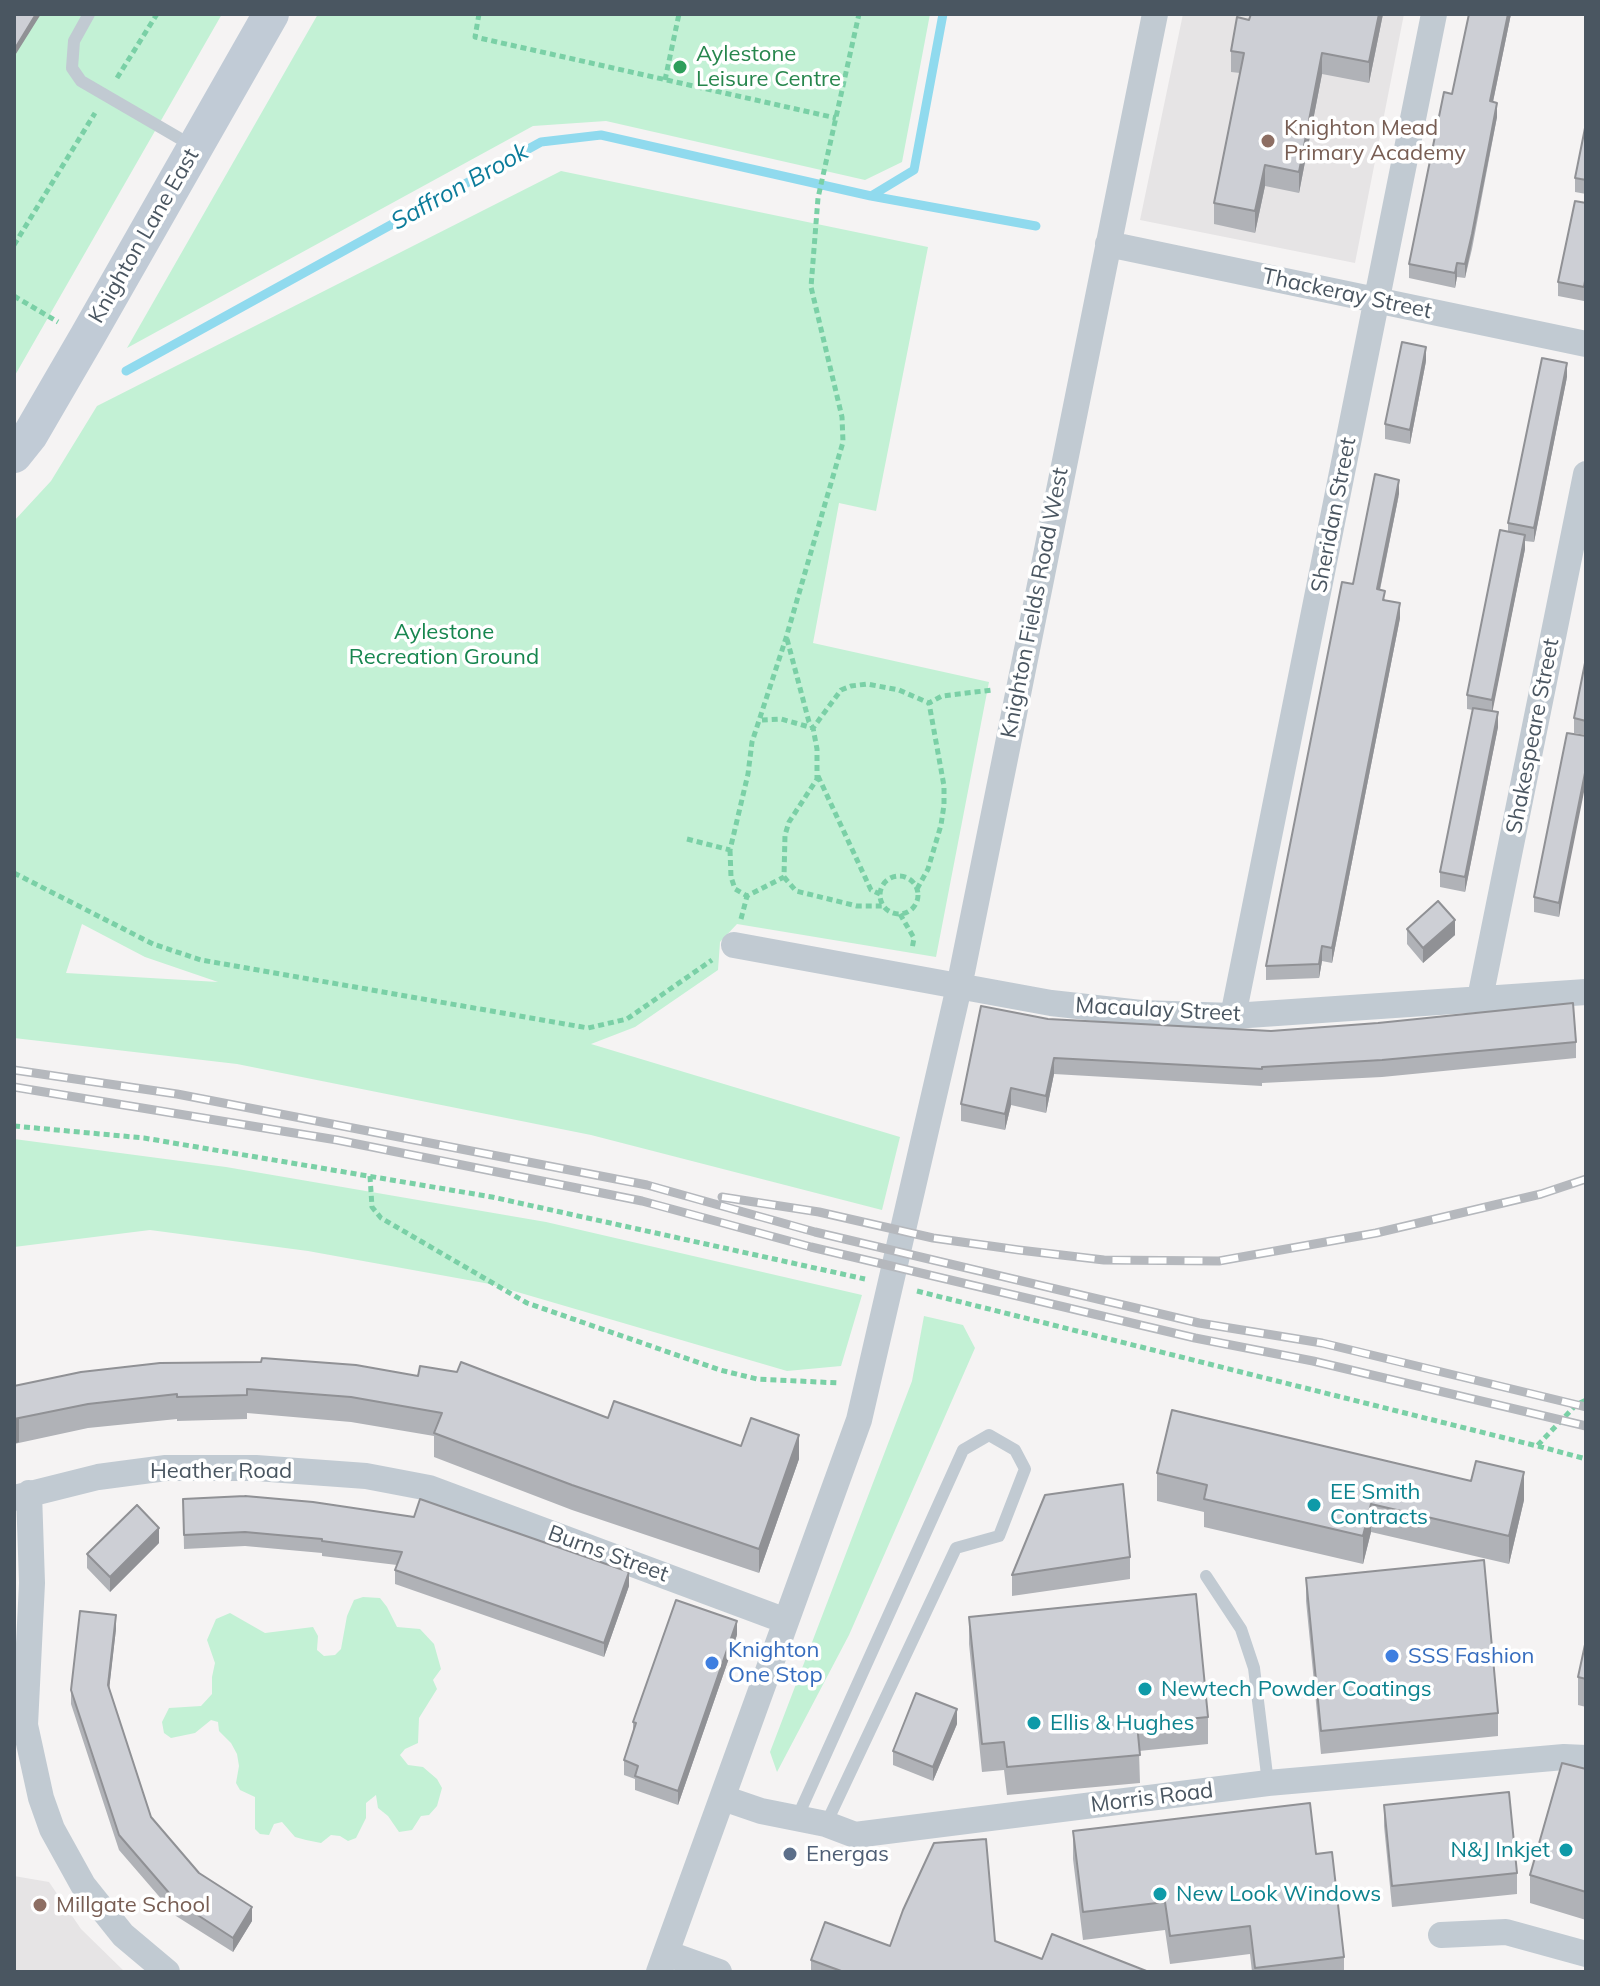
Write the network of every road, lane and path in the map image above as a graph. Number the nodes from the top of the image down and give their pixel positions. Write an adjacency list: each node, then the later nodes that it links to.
1 (89, 14): 13 (lane)
2 (157, 14): 10 (path)
3 (271, 14): 13 (street, Knighton Lane East)
4 (479, 14): 9 (path)
5 (679, 14): 9 (path)
6 (859, 14): 12 (path)
7 (1155, 14): 14 (street, Knighton Fields Road West)
8 (1434, 14): 17 (street, Sheridan Street)
9 (665, 80): 12 (path)
10 (115, 82)
11 (96, 112): 15 (path)
12 (836, 118): 22 (path)
13 (195, 147): 20 (street, Knighton Lane East)
14 (1108, 244): 17 (street, Thackeray Street); 23 (street, Knighton Fields Road West)
15 (14, 245)
16 (14, 296): 18 (path)
17 (1377, 300): 19 (street, Thackeray Street); 41 (street, Sheridan Street)
18 (71, 329)
19 (1586, 344)
20 (14, 455)
21 (1586, 474): 40 (street, Shakespeare Street)
22 (786, 638): 25 (path); 26 (path)
23 (1016, 695): 24 (path); 38 (street, Knighton Fields Road West)
24 (929, 703): 26 (path); 32 (path)
25 (762, 720): 26 (path); 29 (path)
26 (813, 728): 27 (path)
27 (818, 775): 31 (path); 33 (path)
28 (687, 839): 29 (path)
29 (730, 850): 31 (path)
30 (14, 873): 36 (path)
31 (784, 877): 34 (path)
32 (917, 889): 33 (path); 35 (path)
33 (880, 894): 34 (path)
34 (883, 906): 35 (path)
35 (900, 914): 37 (path)
36 (734, 945): 37 (street, Macaulay Street)
37 (907, 977): 38 (street, Macaulay Street)
38 (959, 987): 41 (street, Macaulay Street); 46 (street, Knighton Fields Road West)
39 (1586, 992): 40 (street, Macaulay Street)
40 (1480, 998): 41 (street, Macaulay Street)
41 (1233, 1016)
42 (14, 1126): 43 (path)
43 (370, 1176): 44 (path); 46 (path)
44 (807, 1265)
45 (968, 1303): 48 (path)
46 (868, 1384): 53 (street, Knighton Fields Road West)
47 (1586, 1400): 48 (path)
48 (1537, 1446): 49 (path)
49 (1586, 1459)
50 (429, 1488): 51 (street, Heather Road); 53 (street, Burns Street)
51 (21, 1495): 62 (street)
52 (1206, 1576): 55 (lane)
53 (786, 1621): 56 (street, Knighton Fields Road West)
54 (1586, 1758): 55 (street, Morris Road)
55 (1268, 1783): 58 (street, Morris Road)
56 (723, 1798): 57 (street, Morris Road); 61 (street, Knighton Fields Road West)
57 (797, 1818): 58 (street, Morris Road); 58 (lane)
58 (826, 1824)
59 (1441, 1935): 60 (street)
60 (1586, 1954)
61 (663, 1962): 63 (street)
62 (167, 1972)
63 (719, 1972)

